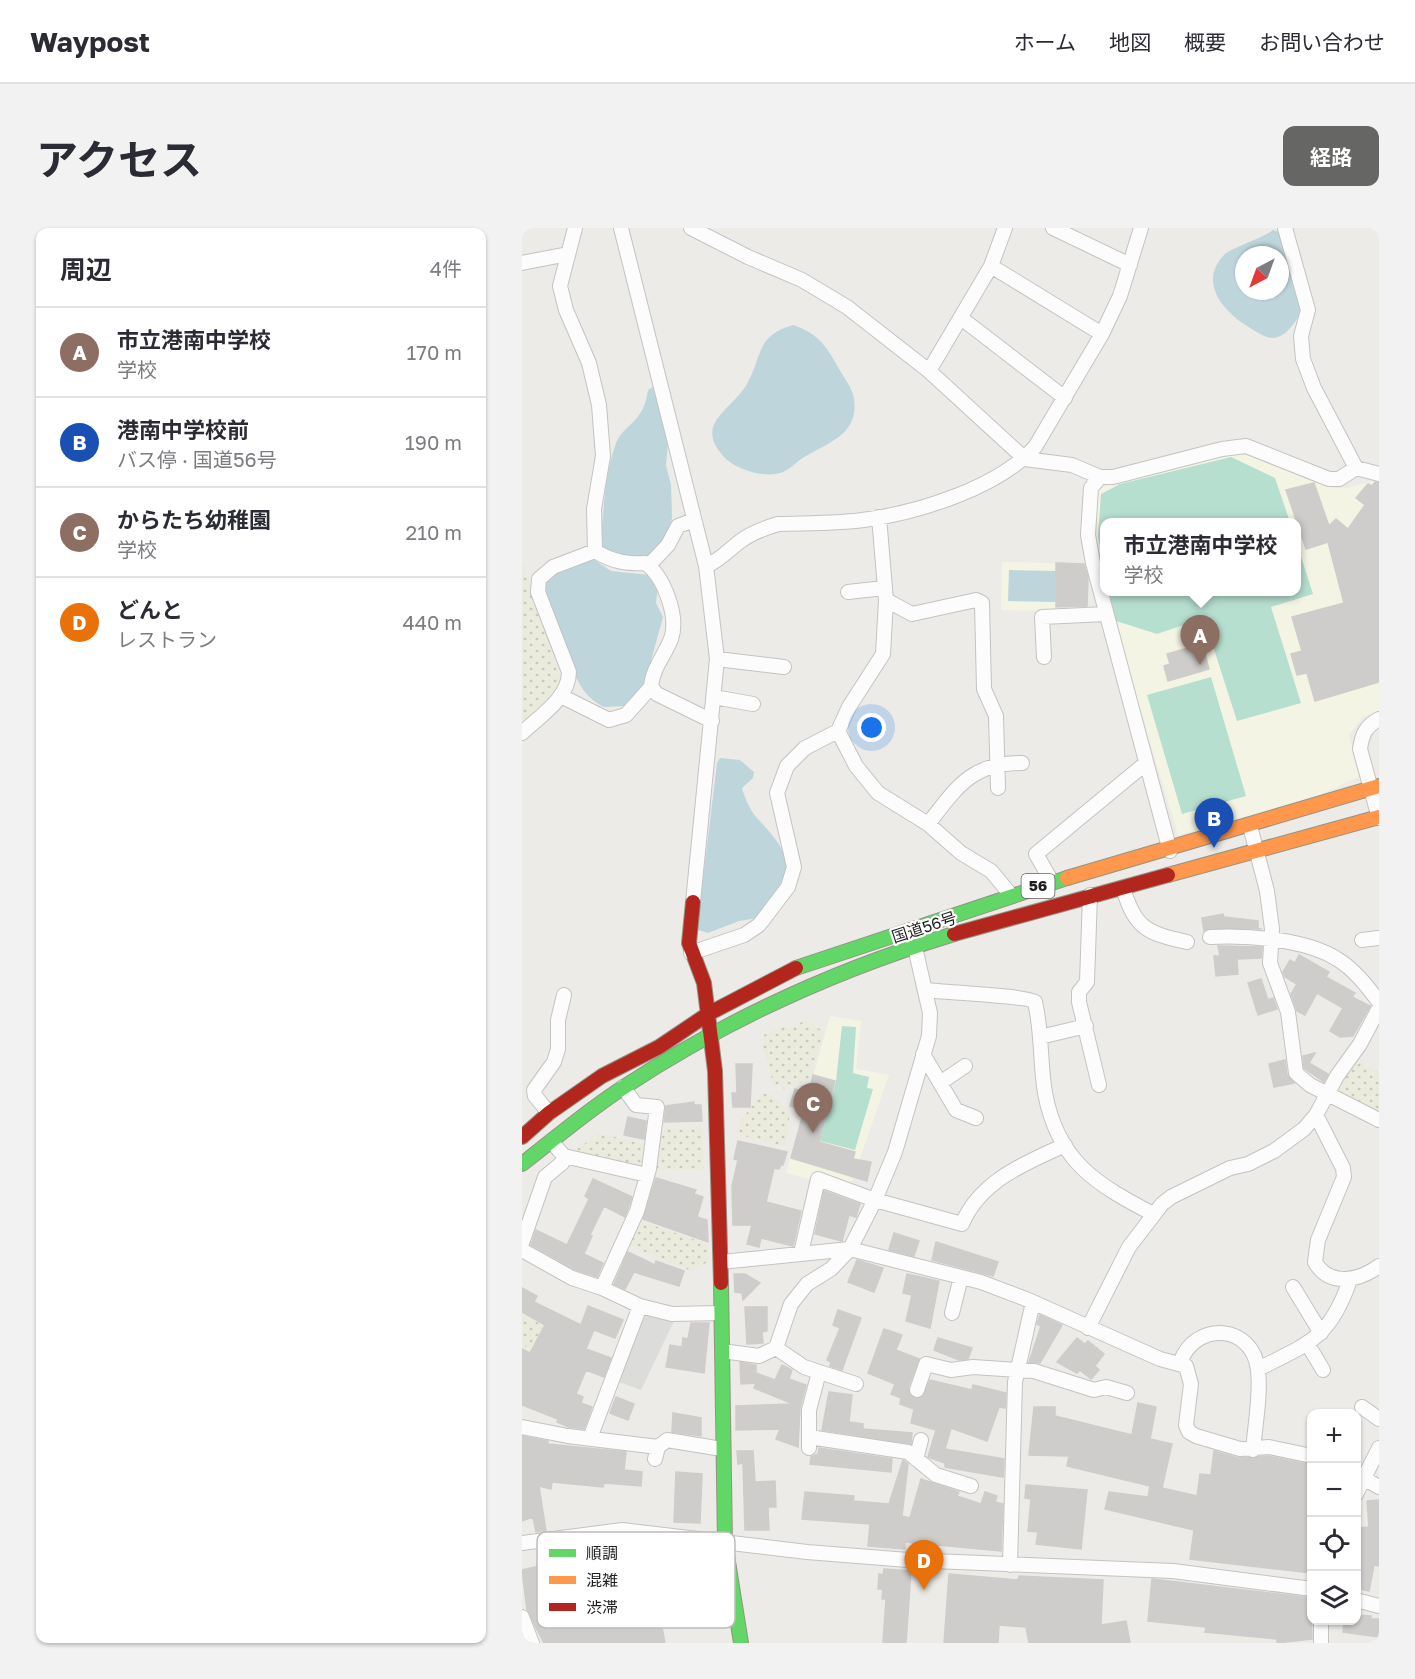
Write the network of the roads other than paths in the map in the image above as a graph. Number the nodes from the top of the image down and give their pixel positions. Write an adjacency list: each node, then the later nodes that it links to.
1 (575, 228): 8 (street)
2 (621, 228): 21 (street)
3 (692, 228): 14 (street)
4 (1005, 228): 11 (street)
5 (1053, 228): 10 (street)
6 (1141, 228): 10 (street)
7 (1285, 228): 17 (street)
8 (568, 254): 9 (street); 22 (street)
9 (522, 263)
10 (1130, 265): 13 (street)
11 (991, 266): 12 (street); 13 (street)
12 (961, 318): 14 (street); 15 (street)
13 (1102, 334): 15 (street)
14 (929, 371): 16 (street)
15 (1065, 398): 16 (street)
16 (1024, 459): 19 (street); 20 (street)
17 (1356, 468): 18 (street); 19 (street)
18 (1379, 474)
19 (1100, 477): 25 (street)
20 (879, 517): 24 (street); 27 (street)
21 (694, 520): 23 (street); 24 (street)
22 (595, 551): 23 (street); 34 (street)
23 (645, 563): 33 (street)
24 (706, 566): 31 (street)
25 (1100, 588)
26 (848, 592): 27 (street)
27 (885, 594): 39 (street); 41 (street)
28 (1102, 596): 29 (street)
29 (1106, 614): 30 (street); 43 (street)
30 (1044, 657)
31 (717, 659): 32 (street); 35 (street)
32 (784, 667)
33 (651, 687): 34 (street); 38 (street)
34 (561, 696): 40 (street)
35 (714, 697): 36 (street); 38 (street)
36 (753, 705)
37 (1379, 719): 44 (street)
38 (712, 721): 56 (street)
39 (838, 731): 47 (street); 64 (street)
40 (522, 733)
41 (996, 763): 42 (street); 45 (street); 47 (street)
42 (1022, 763)
43 (1146, 763): 49 (street); 52 (street)
44 (1375, 787): 46 (street); 48 (main road, 国道56号 / 56)
45 (998, 788)
46 (1379, 817): 50 (main road, 国道56号 / 56)
47 (928, 824): 54 (street)
48 (1250, 826): 49 (main road, 国道56号 / 56); 50 (street)
49 (1170, 849): 51 (street); 52 (main road, 国道56号 / 56)
50 (1257, 852): 51 (main road, 国道56号 / 56); 60 (street)
51 (1176, 874): 53 (main road, 国道56号 / 56)
52 (1052, 882): 54 (main road, 国道56号 / 56)
53 (1123, 888): 55 (main road, 国道56号 / 56); 62 (street)
54 (1011, 895): 57 (main road, 国道56号 / 56)
55 (1090, 896): 63 (main road, 国道56号 / 56); 70 (street)
56 (693, 902): 64 (main road)
57 (910, 927): 63 (street); 68 (main road, 国道56号 / 56)
58 (1210, 937): 60 (street)
59 (1379, 938): 61 (street)
60 (1270, 940): 67 (street); 78 (street)
61 (1362, 940)
62 (1187, 942)
63 (915, 946): 65 (street); 71 (main road, 国道56号 / 56)
64 (691, 953): 68 (main road)
65 (925, 990): 72 (street); 73 (street)
66 (564, 995): 79 (street)
67 (1379, 1002)
68 (708, 1014): 71 (main road); 79 (main road, 国道56号 / 56)
69 (1378, 1014): 78 (street)
70 (1086, 1026): 72 (street); 76 (street)
71 (710, 1036): 77 (main road, 国道56号 / 56); 95 (main road)
72 (1040, 1037): 85 (street)
73 (924, 1054): 75 (street); 89 (street)
74 (965, 1066): 75 (street)
75 (940, 1083): 81 (street)
76 (1099, 1085)
77 (623, 1087): 84 (main road, 国道56号 / 56); 88 (street)
78 (1328, 1093): 80 (street); 82 (street)
79 (549, 1113): 83 (main road, 国道56号 / 56)
80 (1316, 1116): 90 (street); 98 (street)
81 (976, 1118)
82 (1379, 1120)
83 (522, 1137)
84 (551, 1141): 86 (street); 87 (main road, 国道56号 / 56)
85 (1065, 1145): 89 (street); 90 (street)
86 (564, 1156): 88 (street); 91 (street)
87 (522, 1164)
88 (647, 1175): 99 (street)
89 (875, 1200): 92 (street); 94 (street)
90 (1153, 1214): 105 (street)
91 (522, 1243)
92 (850, 1249): 94 (street); 97 (street); 108 (street)
93 (522, 1250): 99 (street)
94 (801, 1253): 95 (street)
95 (721, 1262): 103 (main road)
96 (1378, 1269): 98 (street)
97 (961, 1277): 101 (street); 104 (street)
98 (1350, 1280): 106 (street)
99 (602, 1287): 102 (street)
100 (1293, 1287): 106 (street)
101 (1033, 1302): 105 (street); 113 (street)
102 (640, 1306): 103 (street); 121 (street)
103 (721, 1313): 109 (main road)
104 (952, 1313)
105 (1088, 1328): 110 (street)
106 (1321, 1333): 107 (street)
107 (1306, 1343): 111 (street); 112 (street)
108 (776, 1348): 109 (street); 114 (street)
109 (722, 1351): 124 (main road)
110 (1180, 1363): 111 (street); 125 (street)
111 (1258, 1369): 125 (street)
112 (1323, 1370)
113 (1017, 1371): 116 (street); 117 (street); 137 (street)
114 (819, 1372): 115 (street); 127 (street)
115 (856, 1384)
116 (917, 1390)
117 (1127, 1393)
118 (1362, 1407): 119 (street)
119 (1379, 1419)
120 (522, 1426): 121 (street)
121 (590, 1438): 124 (street)
122 (921, 1440): 127 (street)
123 (1379, 1448): 128 (street)
124 (722, 1449): 133 (main road)
125 (1253, 1450): 126 (street)
126 (1307, 1455)
127 (916, 1459): 129 (street)
128 (1361, 1477): 130 (street)
129 (971, 1486)
130 (1379, 1487)
131 (607, 1532): 132 (street)
132 (638, 1532)
133 (725, 1532)
134 (537, 1541): 135 (street)
135 (522, 1543)
136 (735, 1544): 137 (street)
137 (1010, 1565): 138 (street)
138 (1307, 1588)
139 (1361, 1601): 141 (street)
140 (735, 1606): 145 (main road)
141 (1379, 1606)
142 (522, 1617): 144 (street)
143 (1321, 1625): 146 (street)
144 (532, 1643)
145 (741, 1643)
146 (1321, 1643)

